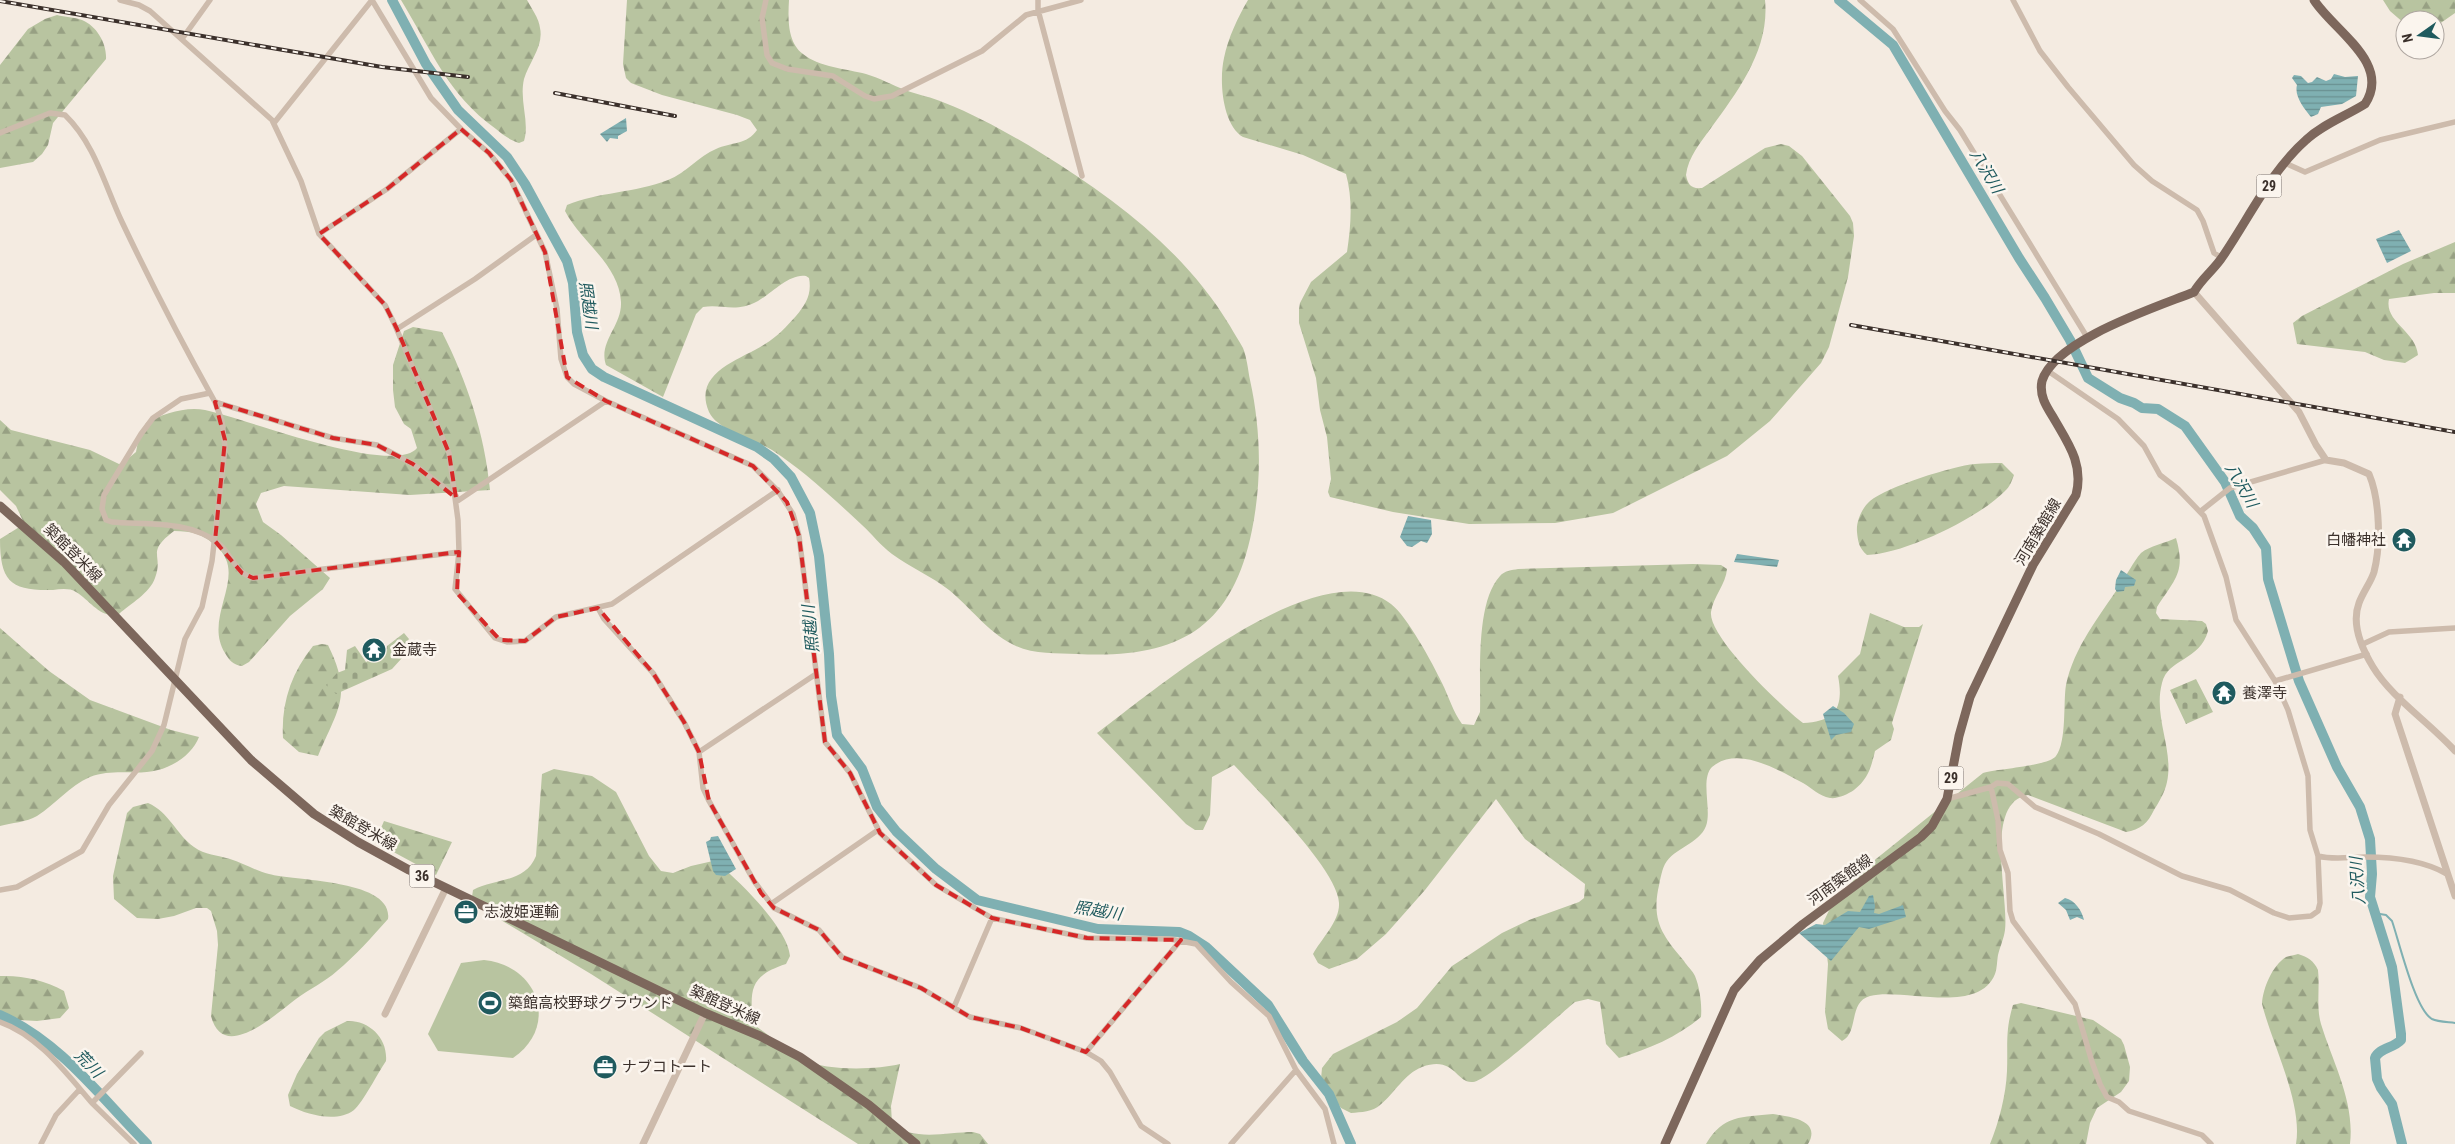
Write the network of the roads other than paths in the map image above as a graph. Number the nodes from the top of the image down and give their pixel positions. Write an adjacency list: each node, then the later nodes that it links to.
1 (120, 0): 11 (street)
2 (210, 0): 11 (street)
3 (372, 0): 13 (street); 14 (street)
4 (766, 0): 10 (street)
5 (1038, 0): 10 (street)
6 (1081, 0): 10 (street)
7 (1860, 0): 23 (street)
8 (2013, 0): 20 (street)
9 (2314, 0): 16 (main road, 河南築館線 / 29)
10 (1038, 10): 17 (street)
11 (182, 39): 13 (street)
12 (2455, 122): 16 (street)
13 (274, 123): 18 (street)
14 (461, 129): 18 (street); 19 (street)
15 (0, 133): 25 (street)
16 (2284, 163): 20 (main road, 河南築館線 / 29)
17 (1082, 176)
18 (319, 234): 22 (street)
19 (536, 235): 22 (street); 26 (street)
20 (2222, 258): 21 (main road, 河南築館線 / 29)
21 (2194, 292): 23 (main road, 河南築館線 / 29); 28 (street)
22 (397, 329): 30 (street)
23 (2087, 337): 24 (main road, 河南築館線 / 29)
24 (2048, 371): 32 (street); 46 (main road, 河南築館線 / 29)
25 (210, 393): 27 (street); 33 (street)
26 (606, 401): 29 (street); 30 (street)
27 (214, 402): 30 (street); 33 (street)
28 (2326, 460): 32 (street); 37 (street)
29 (778, 490): 35 (street); 39 (street)
30 (456, 499): 34 (street)
31 (0, 506): 41 (main road, 築館登米線 / 36)
32 (2202, 511): 40 (street)
33 (215, 541): 34 (street); 41 (street)
34 (458, 552): 35 (street)
35 (598, 608): 44 (street)
36 (2455, 628): 37 (street)
37 (2363, 644): 38 (street)
38 (2367, 654): 40 (street); 42 (street)
39 (816, 674): 44 (street); 47 (street)
40 (2275, 681): 48 (street)
41 (176, 683): 50 (main road, 築館登米線 / 36); 51 (street)
42 (2400, 697): 43 (street); 49 (street)
43 (2455, 751)
44 (699, 752): 53 (street)
45 (1991, 787): 46 (street); 48 (street); 73 (street)
46 (1946, 799): 72 (main road, 河南築館線 / 29)
47 (878, 830): 53 (street); 54 (street)
48 (2318, 856): 49 (street)
49 (2448, 874): 52 (street)
50 (446, 888): 57 (main road, 築館登米線 / 36); 58 (street)
51 (0, 890)
52 (2455, 896)
53 (771, 904): 56 (street)
54 (992, 918): 55 (street); 56 (street)
55 (1181, 940): 60 (street); 62 (street)
56 (954, 1007): 60 (street)
57 (705, 1013): 67 (street); 68 (main road, 築館登米線 / 36)
58 (385, 1014)
59 (0, 1022): 63 (street)
60 (1086, 1052): 69 (street)
61 (141, 1053): 64 (street)
62 (1296, 1070): 70 (street); 71 (street)
63 (80, 1090): 64 (street); 65 (street)
64 (93, 1101): 66 (street)
65 (42, 1144)
66 (134, 1144)
67 (643, 1144)
68 (916, 1144)
69 (1168, 1144)
70 (1231, 1144)
71 (1334, 1144)
72 (1665, 1144)
73 (2210, 1144)

